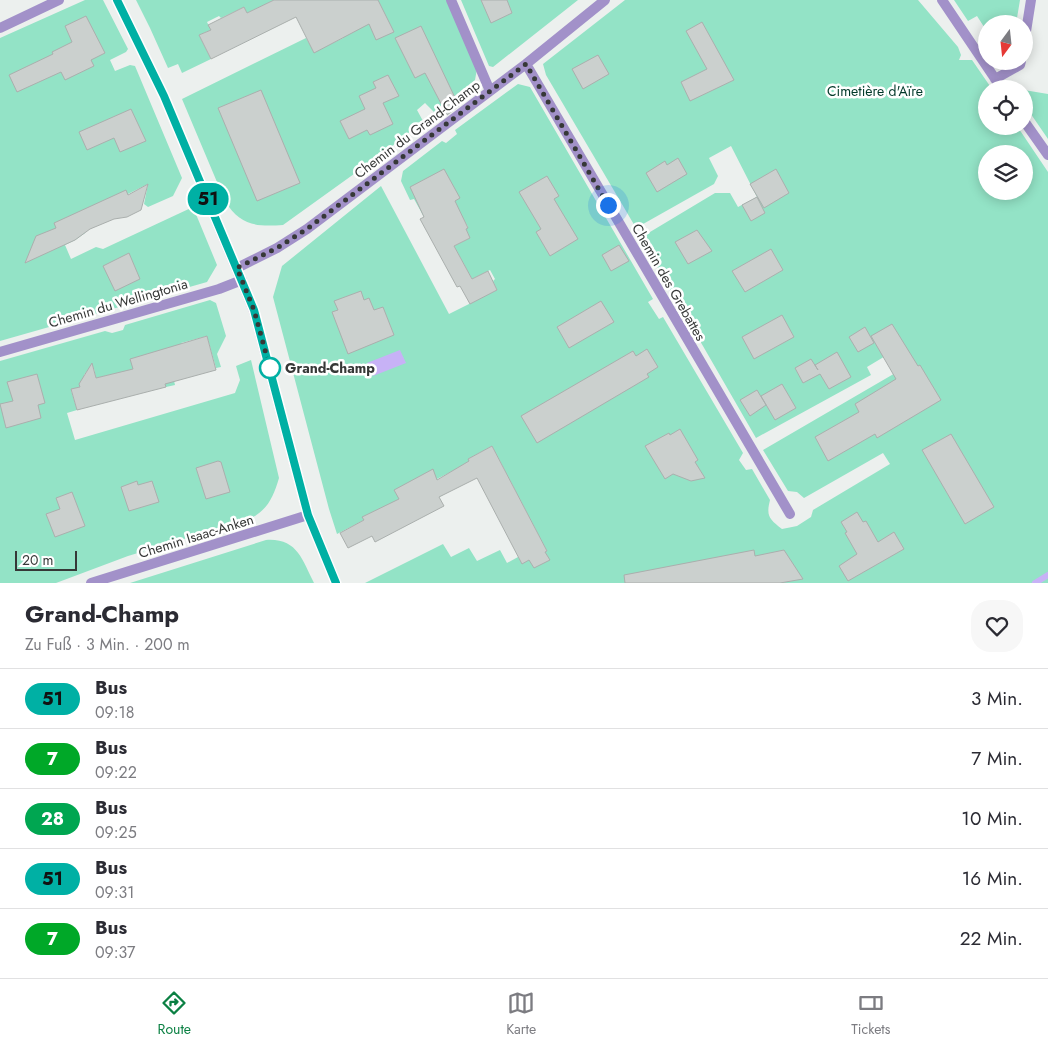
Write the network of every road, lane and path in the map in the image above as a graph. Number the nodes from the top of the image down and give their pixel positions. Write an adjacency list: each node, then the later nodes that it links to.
1 (59, 0): 8 (street)
2 (117, 0): 15 (street)
3 (451, 0): 12 (street)
4 (605, 0): 9 (street, Chemin du Grand-Champ)
5 (942, 0): 11 (street)
6 (1031, 0): 7 (street)
7 (1029, 15)
8 (0, 28)
9 (526, 64): 12 (street, Chemin du Grand-Champ); 18 (street, Chemin des Grebattes)
10 (1011, 70): 11 (street)
11 (995, 79)
12 (490, 91): 15 (street, Chemin du Grand-Champ)
13 (1033, 133): 14 (street)
14 (1048, 155)
15 (237, 268): 16 (street)
16 (242, 280): 17 (street, Chemin du Wellingtonia); 19 (street)
17 (0, 352)
18 (790, 514)
19 (308, 515): 20 (street, Chemin Isaac-Anken); 21 (street)
20 (91, 583)
21 (336, 583)

